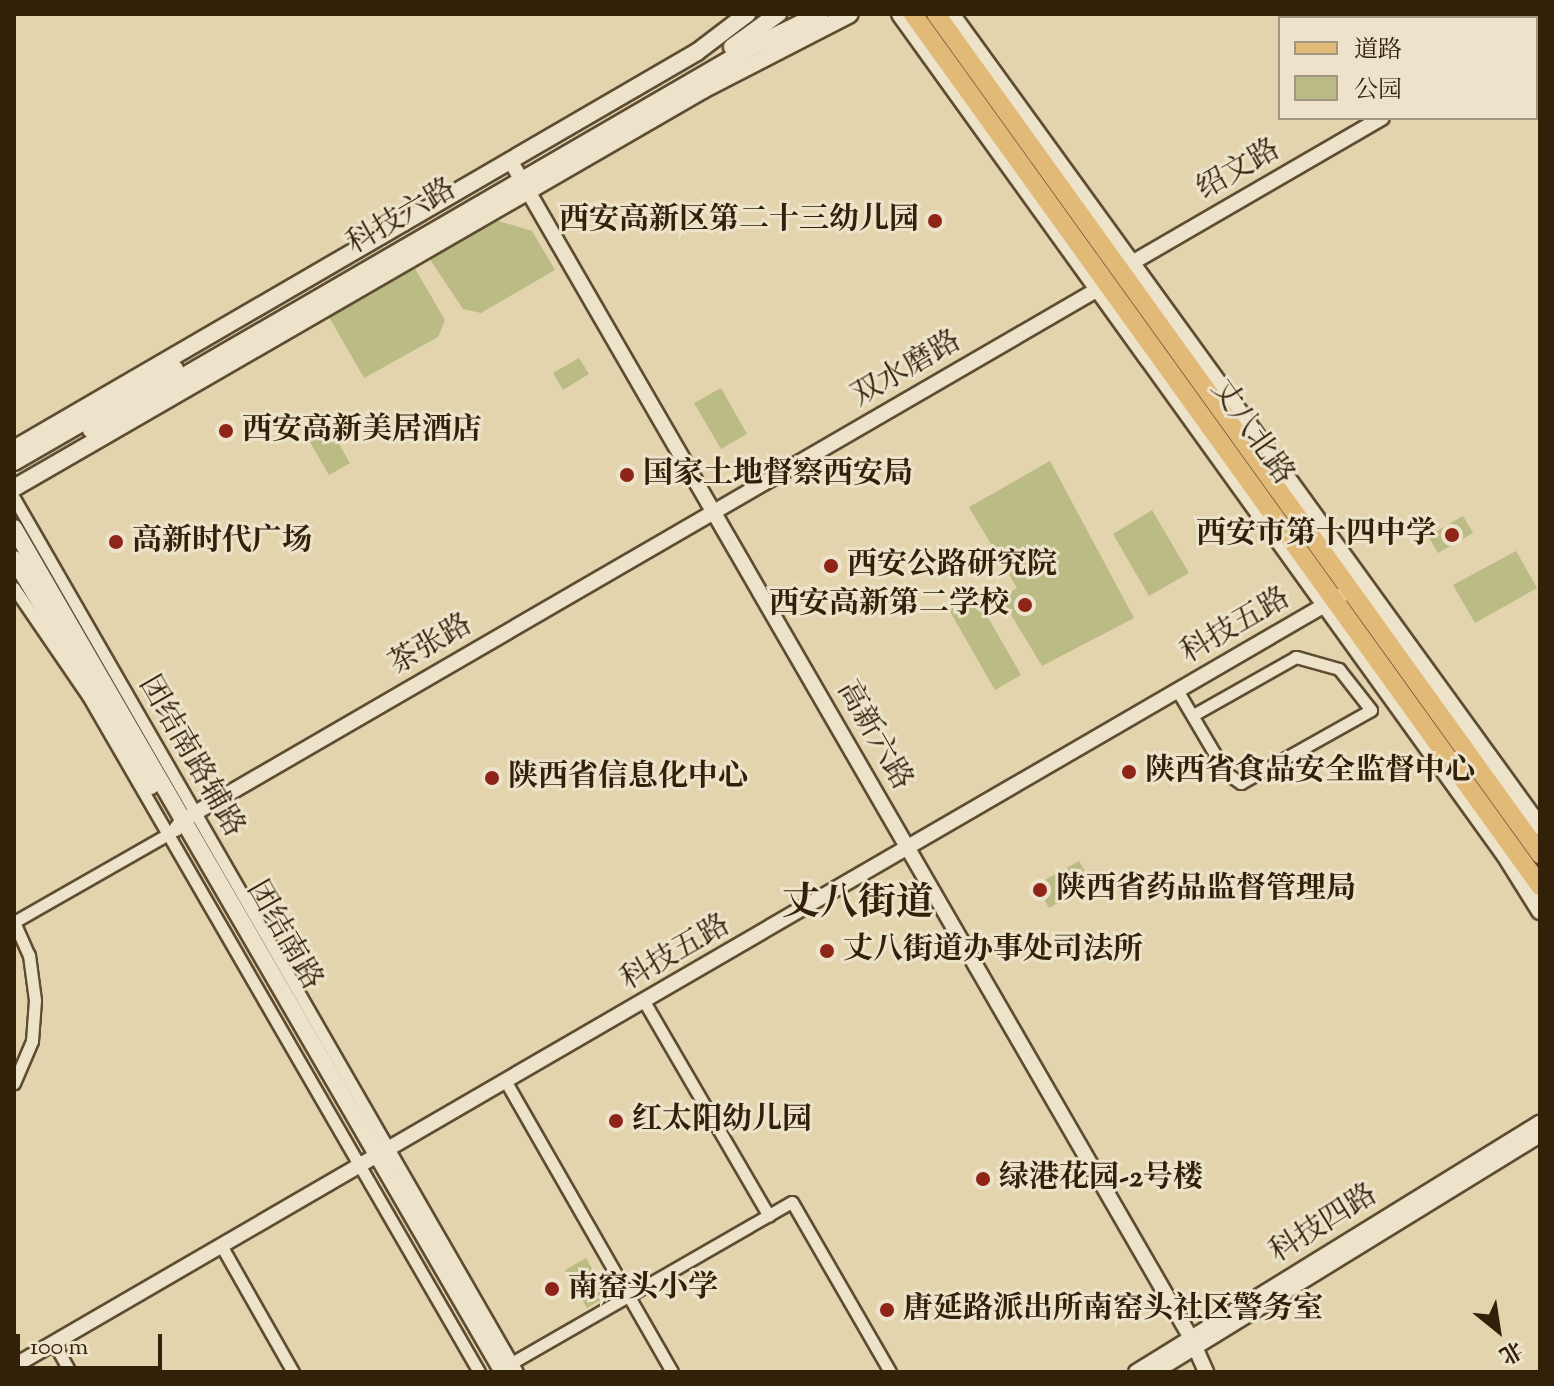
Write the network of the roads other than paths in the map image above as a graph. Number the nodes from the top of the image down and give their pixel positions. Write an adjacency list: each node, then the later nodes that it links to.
1 (747, 14): 10 (main road)
2 (778, 14): 10 (main road, 科技六路)
3 (820, 14): 10 (main road, 科技六路)
4 (850, 14): 10 (main road)
5 (900, 14): 11 (main road)
6 (913, 14): 11 (main road, 丈八北路)
7 (936, 14): 11 (main road, 丈八北路)
8 (951, 14): 11 (main road)
9 (1379, 120): 11 (street, 绍文路)
10 (519, 176): 12 (main road); 13 (main road, 科技六路); 14 (main road, 科技六路); 15 (main road); 17 (street, 高新六路)
11 (1115, 276): 17 (street, 双水磨路); 20 (main road, 丈八北路); 22 (main road, 丈八北路)
12 (14, 449)
13 (14, 462)
14 (14, 476)
15 (14, 488)
16 (14, 498): 25 (street, 团结南路辅路)
17 (715, 512): 25 (street, 茶张路); 27 (street, 高新六路)
18 (14, 528): 25 (main road, 团结南路)
19 (14, 559): 25 (main road, 团结南路)
20 (1357, 586): 22 (street, 科技五路); 26 (main road); 28 (main road, 丈八北路)
21 (14, 588): 25 (street, 团结南路辅路)
22 (1330, 602): 23 (street, 科技五路); 29 (main road, 丈八北路); 30 (main road)
23 (1177, 690): 24 (street); 27 (street, 科技五路)
24 (1193, 715): 24 (street)
25 (180, 824): 31 (street); 37 (main road, 团结南路); 37 (street, 团结南路辅路)
26 (1540, 827)
27 (908, 848): 32 (street, 科技五路); 42 (street, 高新六路)
28 (1540, 854)
29 (1540, 886)
30 (1540, 911)
31 (14, 922): 34 (street)
32 (645, 1003): 33 (street, 科技五路); 38 (street)
33 (506, 1082): 37 (street, 科技五路); 40 (street)
34 (14, 1083)
35 (1540, 1122): 42 (street, 科技四路)
36 (1540, 1135): 42 (street, 科技四路)
37 (374, 1157): 39 (street, 科技五路); 44 (main road, 团结南路); 44 (street, 团结南路辅路); 47 (street, 团结南路辅路)
38 (769, 1216): 40 (street); 49 (street)
39 (222, 1247): 41 (street, 科技五路); 46 (street)
40 (629, 1296): 44 (street); 48 (street)
41 (54, 1343): 43 (street, 科技五路); 45 (street)
42 (1195, 1343): 50 (street, 科技四路); 51 (street, 科技四路); 52 (street, 高新六路); 53 (street, 高新六路)
43 (14, 1366)
44 (505, 1369)
45 (70, 1372)
46 (293, 1372)
47 (479, 1372)
48 (672, 1372)
49 (890, 1372)
50 (1136, 1372)
51 (1154, 1372)
52 (1206, 1372)
53 (1217, 1372)

